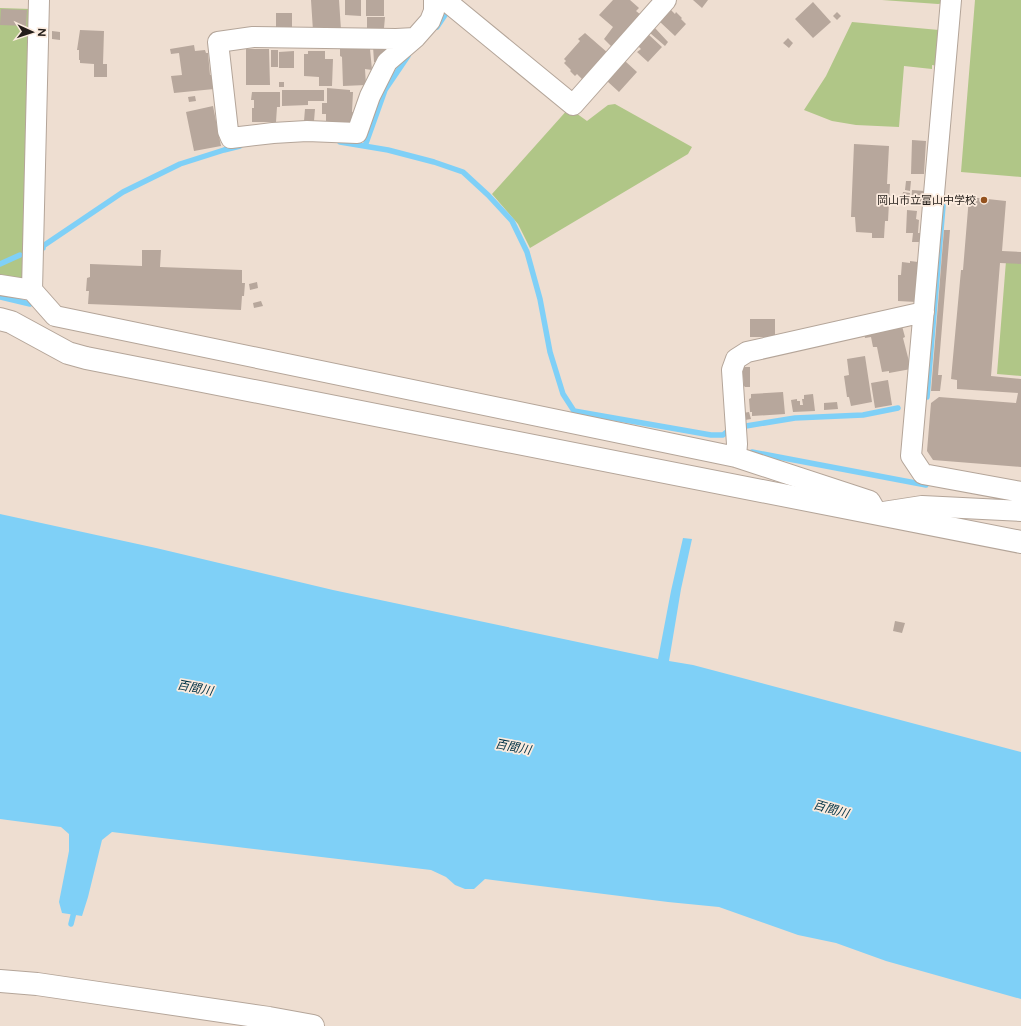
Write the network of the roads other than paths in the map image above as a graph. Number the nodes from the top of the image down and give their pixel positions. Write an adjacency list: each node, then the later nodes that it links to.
1 (39, 0): 8 (street)
2 (434, 0): 6 (street)
3 (445, 0): 4 (street)
4 (666, 0)
5 (951, 0): 9 (street)
6 (415, 38): 6 (street)
7 (0, 285): 8 (street)
8 (32, 290): 11 (street)
9 (924, 312): 11 (street); 12 (street)
10 (0, 319): 14 (street)
11 (736, 457): 14 (street)
12 (1021, 492)
13 (1021, 511): 14 (street)
14 (877, 513): 15 (street)
15 (1021, 542)
16 (0, 982): 17 (street)
17 (313, 1026)

